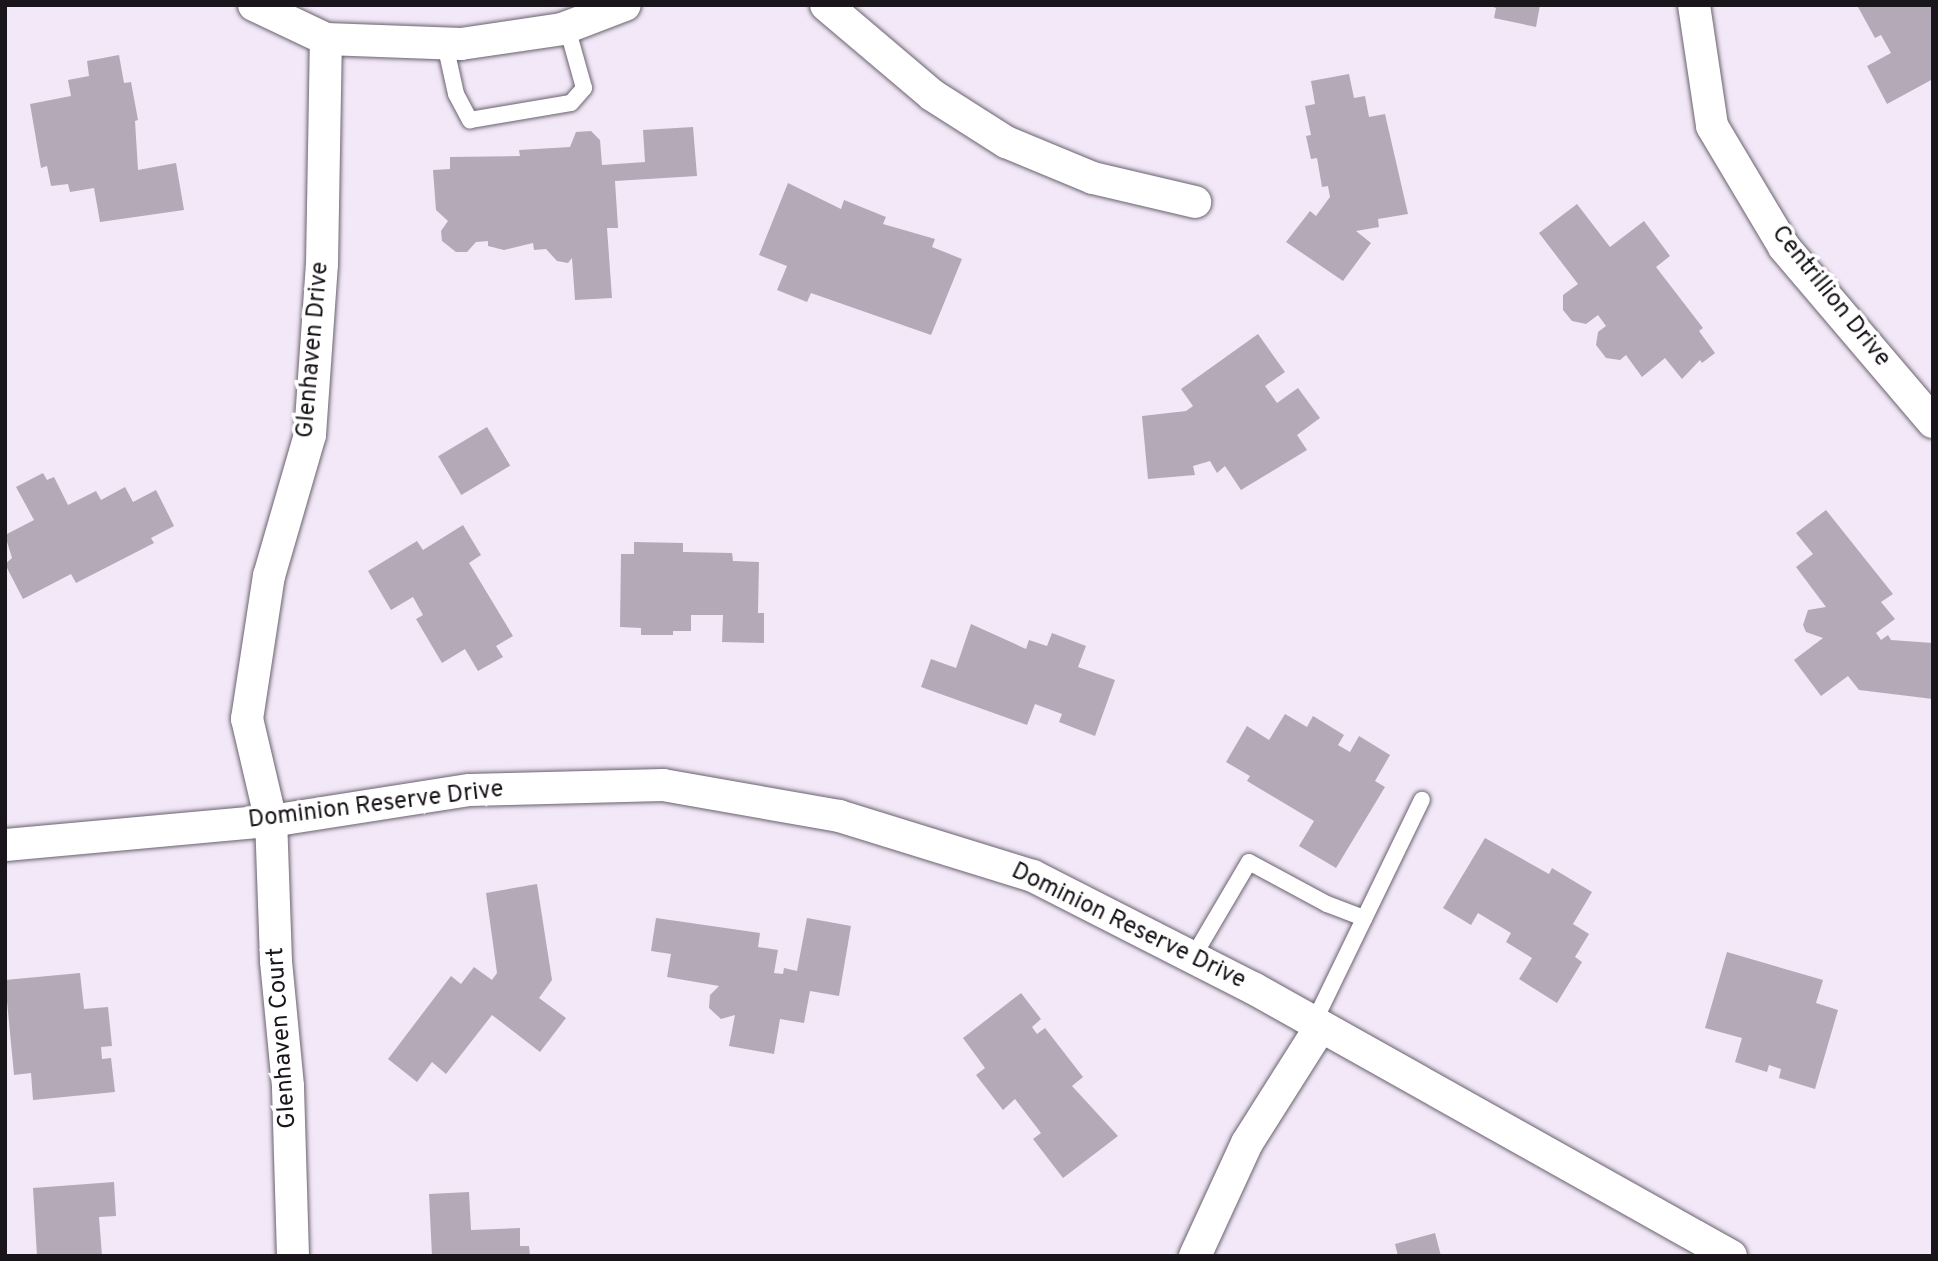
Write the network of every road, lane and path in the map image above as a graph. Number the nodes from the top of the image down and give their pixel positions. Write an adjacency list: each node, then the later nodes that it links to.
1 (254, 5): 6 (street)
2 (625, 5): 5 (street)
3 (826, 5): 8 (street)
4 (1694, 5): 9 (street, Centrillion Drive)
5 (567, 27): 7 (street); 7 (lane)
6 (326, 39): 7 (street); 11 (street, Glenhaven Drive)
7 (445, 44)
8 (1195, 202)
9 (1933, 422)
10 (1422, 800): 13 (lane)
11 (271, 821): 12 (street, Dominion Reserve Drive); 14 (street, Dominion Reserve Drive); 16 (street, Glenhaven Court)
12 (5, 845)
13 (1364, 918): 14 (lane); 15 (lane)
14 (1193, 957): 15 (street, Dominion Reserve Drive)
15 (1317, 1024): 17 (street); 18 (street, Dominion Reserve Drive)
16 (293, 1256)
17 (1195, 1256)
18 (1731, 1256)

